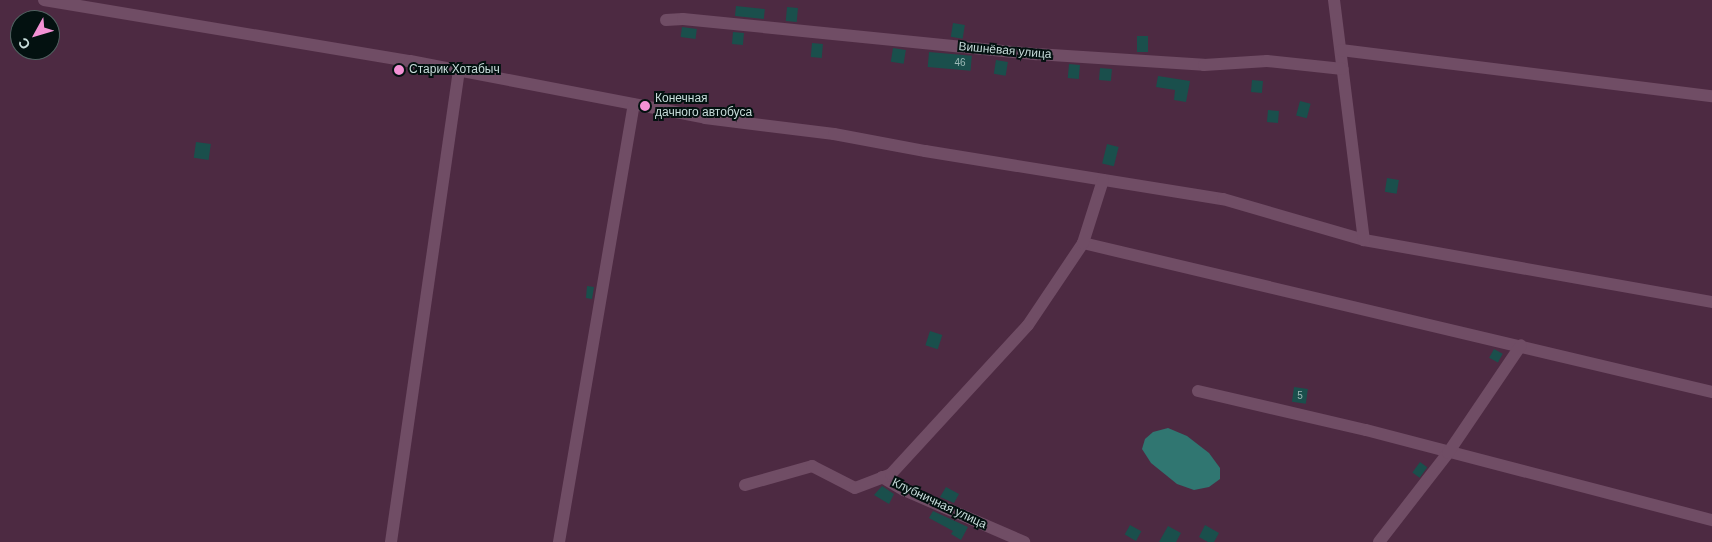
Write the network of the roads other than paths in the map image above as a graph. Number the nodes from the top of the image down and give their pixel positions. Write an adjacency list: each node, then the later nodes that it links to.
1 (44, 0): 6 (street)
2 (1334, 0): 4 (street)
3 (666, 20): 5 (street, Вишнёвая улица)
4 (1340, 50): 5 (street); 7 (street)
5 (1343, 69): 10 (street)
6 (459, 70): 8 (street); 20 (street)
7 (1712, 96)
8 (634, 104): 9 (street); 21 (street)
9 (1103, 180): 10 (street); 11 (street)
10 (1364, 240): 12 (street)
11 (1083, 242): 13 (street); 17 (street)
12 (1712, 302)
13 (1521, 346): 15 (street); 16 (street)
14 (1198, 391): 16 (street)
15 (1712, 392)
16 (1448, 452): 19 (street); 23 (street)
17 (882, 477): 18 (street); 22 (street, Клубничная улица)
18 (744, 485)
19 (1712, 520)
20 (391, 542)
21 (558, 542)
22 (1024, 542)
23 (1379, 542)

